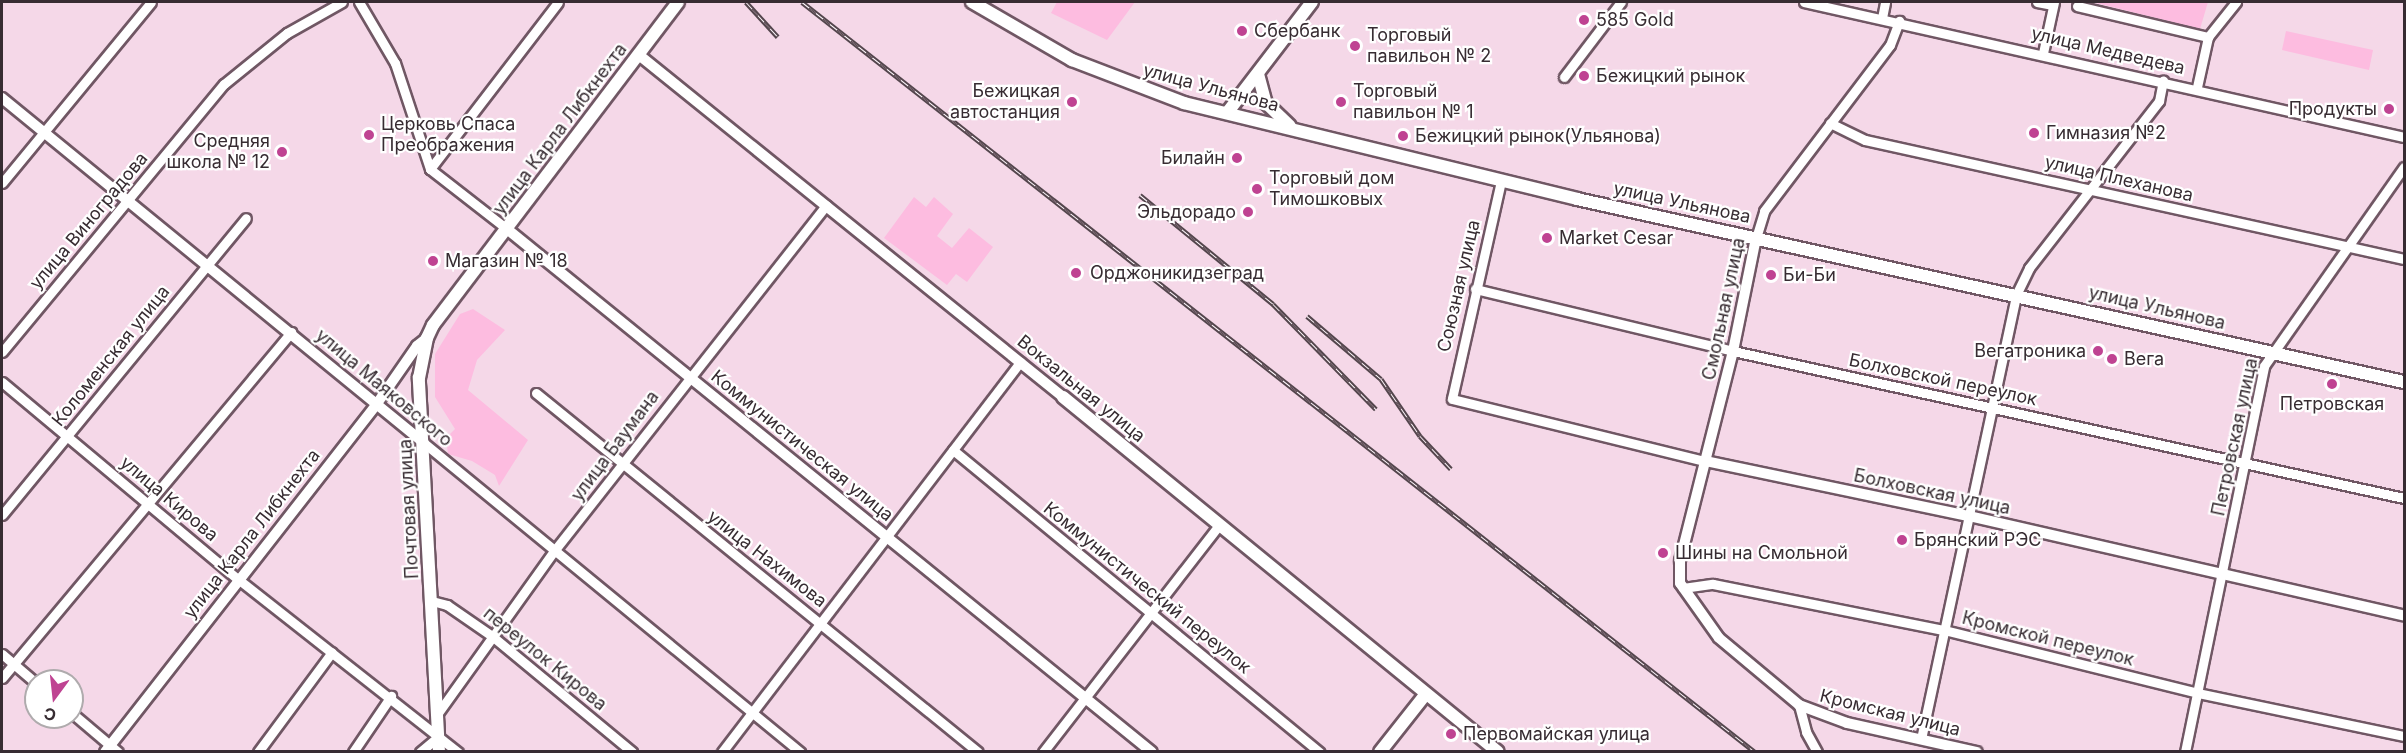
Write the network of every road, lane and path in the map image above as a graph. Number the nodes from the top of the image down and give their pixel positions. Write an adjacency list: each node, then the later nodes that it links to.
1 (151, 2): 28 (street)
2 (342, 2): 35 (street, улица Виноградова)
3 (359, 2): 31 (street)
4 (558, 2): 31 (street)
5 (678, 2): 19 (main road, улица Карла Либкнехта)
6 (972, 2): 25 (main road, улица Ульянова)
7 (1312, 2): 20 (main road)
8 (1621, 2): 21 (street)
9 (1804, 2): 15 (street, улица Медведева)
10 (1885, 2): 15 (street)
11 (2037, 2): 13 (street)
12 (2236, 2): 17 (street)
13 (2054, 3): 18 (street)
14 (2077, 6): 17 (street)
15 (1882, 18): 16 (street, улица Медведева)
16 (1899, 21): 18 (street, улица Медведева); 26 (street, Смольная улица)
17 (2208, 37): 23 (street)
18 (2043, 52): 22 (street, улица Медведева)
19 (639, 55): 36 (street, Вокзальная улица); 38 (main road, улица Карла Либкнехта)
20 (1258, 74): 25 (main road); 27 (main road)
21 (1564, 77)
22 (2163, 80): 23 (street, улица Медведева); 34 (street)
23 (2197, 87): 29 (street, улица Медведева)
24 (2, 98): 28 (street, улица Маяковского)
25 (1227, 113): 27 (main road, улица Ульянова)
26 (1830, 123): 34 (street, улица Плеханова); 39 (street, Смольная улица)
27 (1293, 129): 32 (main road, улица Ульянова)
28 (44, 132): 33 (street); 35 (street, улица Маяковского)
29 (2404, 137)
30 (2404, 167): 40 (street, Петровская улица)
31 (430, 169): 38 (street, Коммунистическая улица)
32 (1501, 181): 39 (main road, улица Ульянова); 44 (street, Союзная улица)
33 (2, 183)
34 (2088, 189): 40 (street, улица Плеханова); 45 (street)
35 (128, 200): 42 (street, улица Маяковского); 49 (street, улица Виноградова)
36 (826, 205): 51 (street, Вокзальная улица); 52 (street, улица Баумана)
37 (246, 218): 42 (street, Коломенская улица)
38 (507, 229): 43 (main road, улица Карла Либкнехта); 52 (street, Коммунистическая улица)
39 (1756, 238): 45 (main road, улица Ульянова); 48 (street, Смольная улица)
40 (2346, 247): 41 (street, улица Плеханова); 50 (street, Петровская улица)
41 (2404, 259)
42 (208, 264): 46 (street, улица Маяковского); 60 (street, Коломенская улица)
43 (468, 279): 47 (main road, Почтовая улица)
44 (1475, 289): 48 (street, Болховской переулок); 57 (street, Союзная улица)
45 (2016, 295): 50 (main road, улица Ульянова); 59 (street)
46 (291, 332): 58 (street, улица Маяковского); 67 (street)
47 (427, 338): 58 (street, улица Карла Либкнехта); 61 (main road, Почтовая улица)
48 (1733, 351): 59 (street, Болховской переулок); 63 (street, Смольная улица)
49 (2, 352)
50 (2271, 352): 54 (main road, улица Ульянова); 64 (street, Петровская улица)
51 (1020, 362): 56 (street, Вокзальная улица); 62 (street)
52 (689, 376): 65 (street, улица Баумана); 71 (street, Коммунистическая улица)
53 (2, 382): 60 (street, улица Кирова)
54 (2404, 382)
55 (536, 393): 65 (street, улица Нахимова)
56 (1063, 397): 70 (main road, Вокзальная улица)
57 (1452, 399): 63 (street, Болховская улица)
58 (376, 405): 61 (street, улица Маяковского); 75 (street, улица Карла Либкнехта)
59 (1990, 408): 64 (street, Болховской переулок); 69 (street)
60 (67, 435): 67 (street, улица Кирова); 68 (street, Коломенская улица)
61 (424, 443): 72 (street, улица Маяковского); 77 (main road, Почтовая улица)
62 (952, 450): 71 (street); 78 (street, Коммунистический переулок)
63 (1705, 461): 69 (street, Болховская улица); 73 (street, Смольная улица)
64 (2245, 461): 66 (street, Болховской переулок); 74 (street, Петровская улица)
65 (622, 465): 72 (street, улица Баумана); 80 (street, улица Нахимова)
66 (2404, 498)
67 (148, 502): 75 (street, улица Кирова); 85 (street)
68 (2, 515)
69 (1969, 516): 74 (street, Болховская улица); 81 (street)
70 (1219, 525): 78 (street); 89 (main road, Вокзальная улица)
71 (886, 536): 80 (street); 91 (street, Коммунистическая улица)
72 (554, 551): 82 (street, улица Баумана); 93 (street, улица Маяковского)
73 (1679, 572): 76 (street, Кромская улица)
74 (2223, 575): 79 (street, Болховская улица); 88 (street, Петровская улица)
75 (238, 579): 83 (street, улица Кирова); 99 (street, улица Карла Либкнехта)
76 (1683, 588): 81 (street, Кромской переулок); 92 (street, Кромская улица)
77 (432, 602): 82 (street, переулок Кирова); 94 (main road, Почтовая улица)
78 (1152, 614): 91 (street); 111 (street, Коммунистический переулок)
79 (2404, 616)
80 (820, 622): 93 (street); 108 (street, улица Нахимова)
81 (1944, 630): 88 (street, Кромской переулок); 98 (street)
82 (492, 636): 94 (street, улица Баумана); 105 (street, переулок Кирова)
83 (332, 652): 90 (street, улица Кирова); 100 (street)
84 (2, 654): 85 (street)
85 (13, 664): 86 (street); 87 (street)
86 (24, 673)
87 (2, 678)
88 (2198, 693): 97 (street, Кромской переулок); 116 (street, Петровская улица)
89 (1425, 695): 112 (main road); 113 (main road, Вокзальная улица)
90 (391, 696): 96 (street, улица Кирова); 101 (street)
91 (1085, 697): 109 (street); 110 (street, Коммунистическая улица)
92 (1799, 705): 98 (street, Кромская улица); 114 (street)
93 (751, 712): 106 (street); 107 (street, улица Маяковского)
94 (438, 713): 96 (main road, Почтовая улица)
95 (84, 724): 99 (street)
96 (438, 736): 102 (street); 103 (main road, Почтовая улица); 104 (street, улица Кирова)
97 (2404, 736)
98 (1921, 739): 115 (street, Кромская улица)
99 (111, 749)
100 (258, 752)
101 (353, 752)
102 (420, 752)
103 (439, 752)
104 (458, 752)
105 (632, 752)
106 (722, 752)
107 (800, 752)
108 (978, 752)
109 (1043, 752)
110 (1152, 752)
111 (1320, 752)
112 (1380, 752)
113 (1498, 752)
114 (1817, 752)
115 (1977, 752)
116 (2185, 752)

